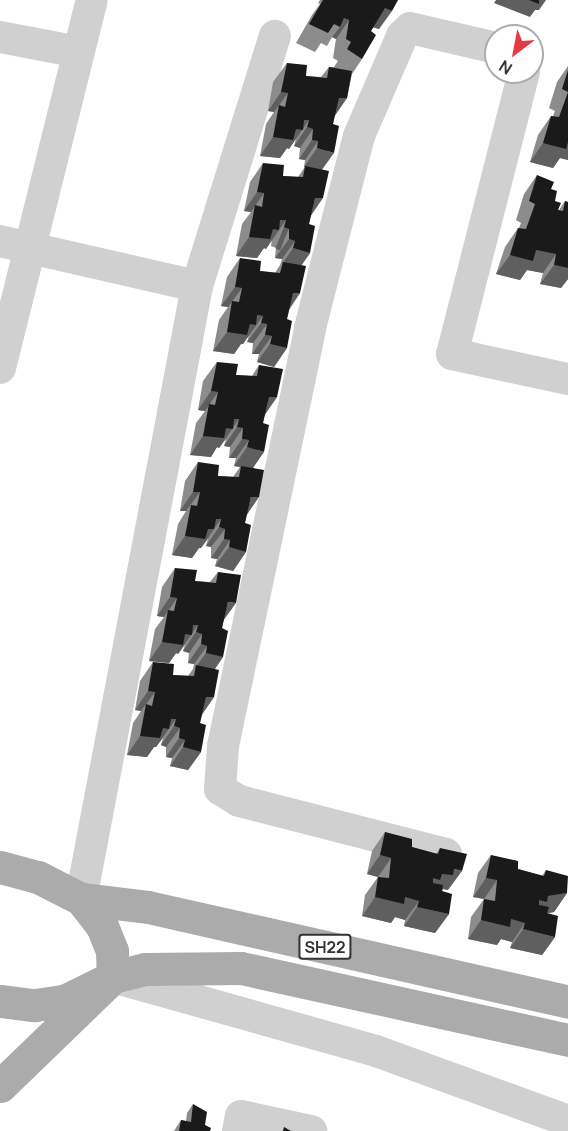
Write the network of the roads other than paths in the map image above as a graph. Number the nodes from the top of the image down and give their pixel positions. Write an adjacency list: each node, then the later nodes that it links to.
1 (93, 0): 5 (street)
2 (275, 36): 9 (street)
3 (0, 37): 5 (street)
4 (484, 45): 12 (street)
5 (79, 52): 8 (street)
6 (521, 84): 11 (street)
7 (0, 241): 8 (street)
8 (30, 250): 9 (street); 10 (street)
9 (197, 286): 14 (street)
10 (0, 368)
11 (568, 379)
12 (446, 854)
13 (0, 867): 14 (main road)
14 (81, 898): 15 (main road); 17 (main road, SH22)
15 (113, 977): 16 (main road); 18 (main road, SH22); 19 (main road, SH22); 20 (street)
16 (0, 1001)
17 (568, 1002)
18 (568, 1040)
19 (0, 1086)
20 (568, 1120)
21 (238, 1131): 22 (street)
22 (311, 1131)

